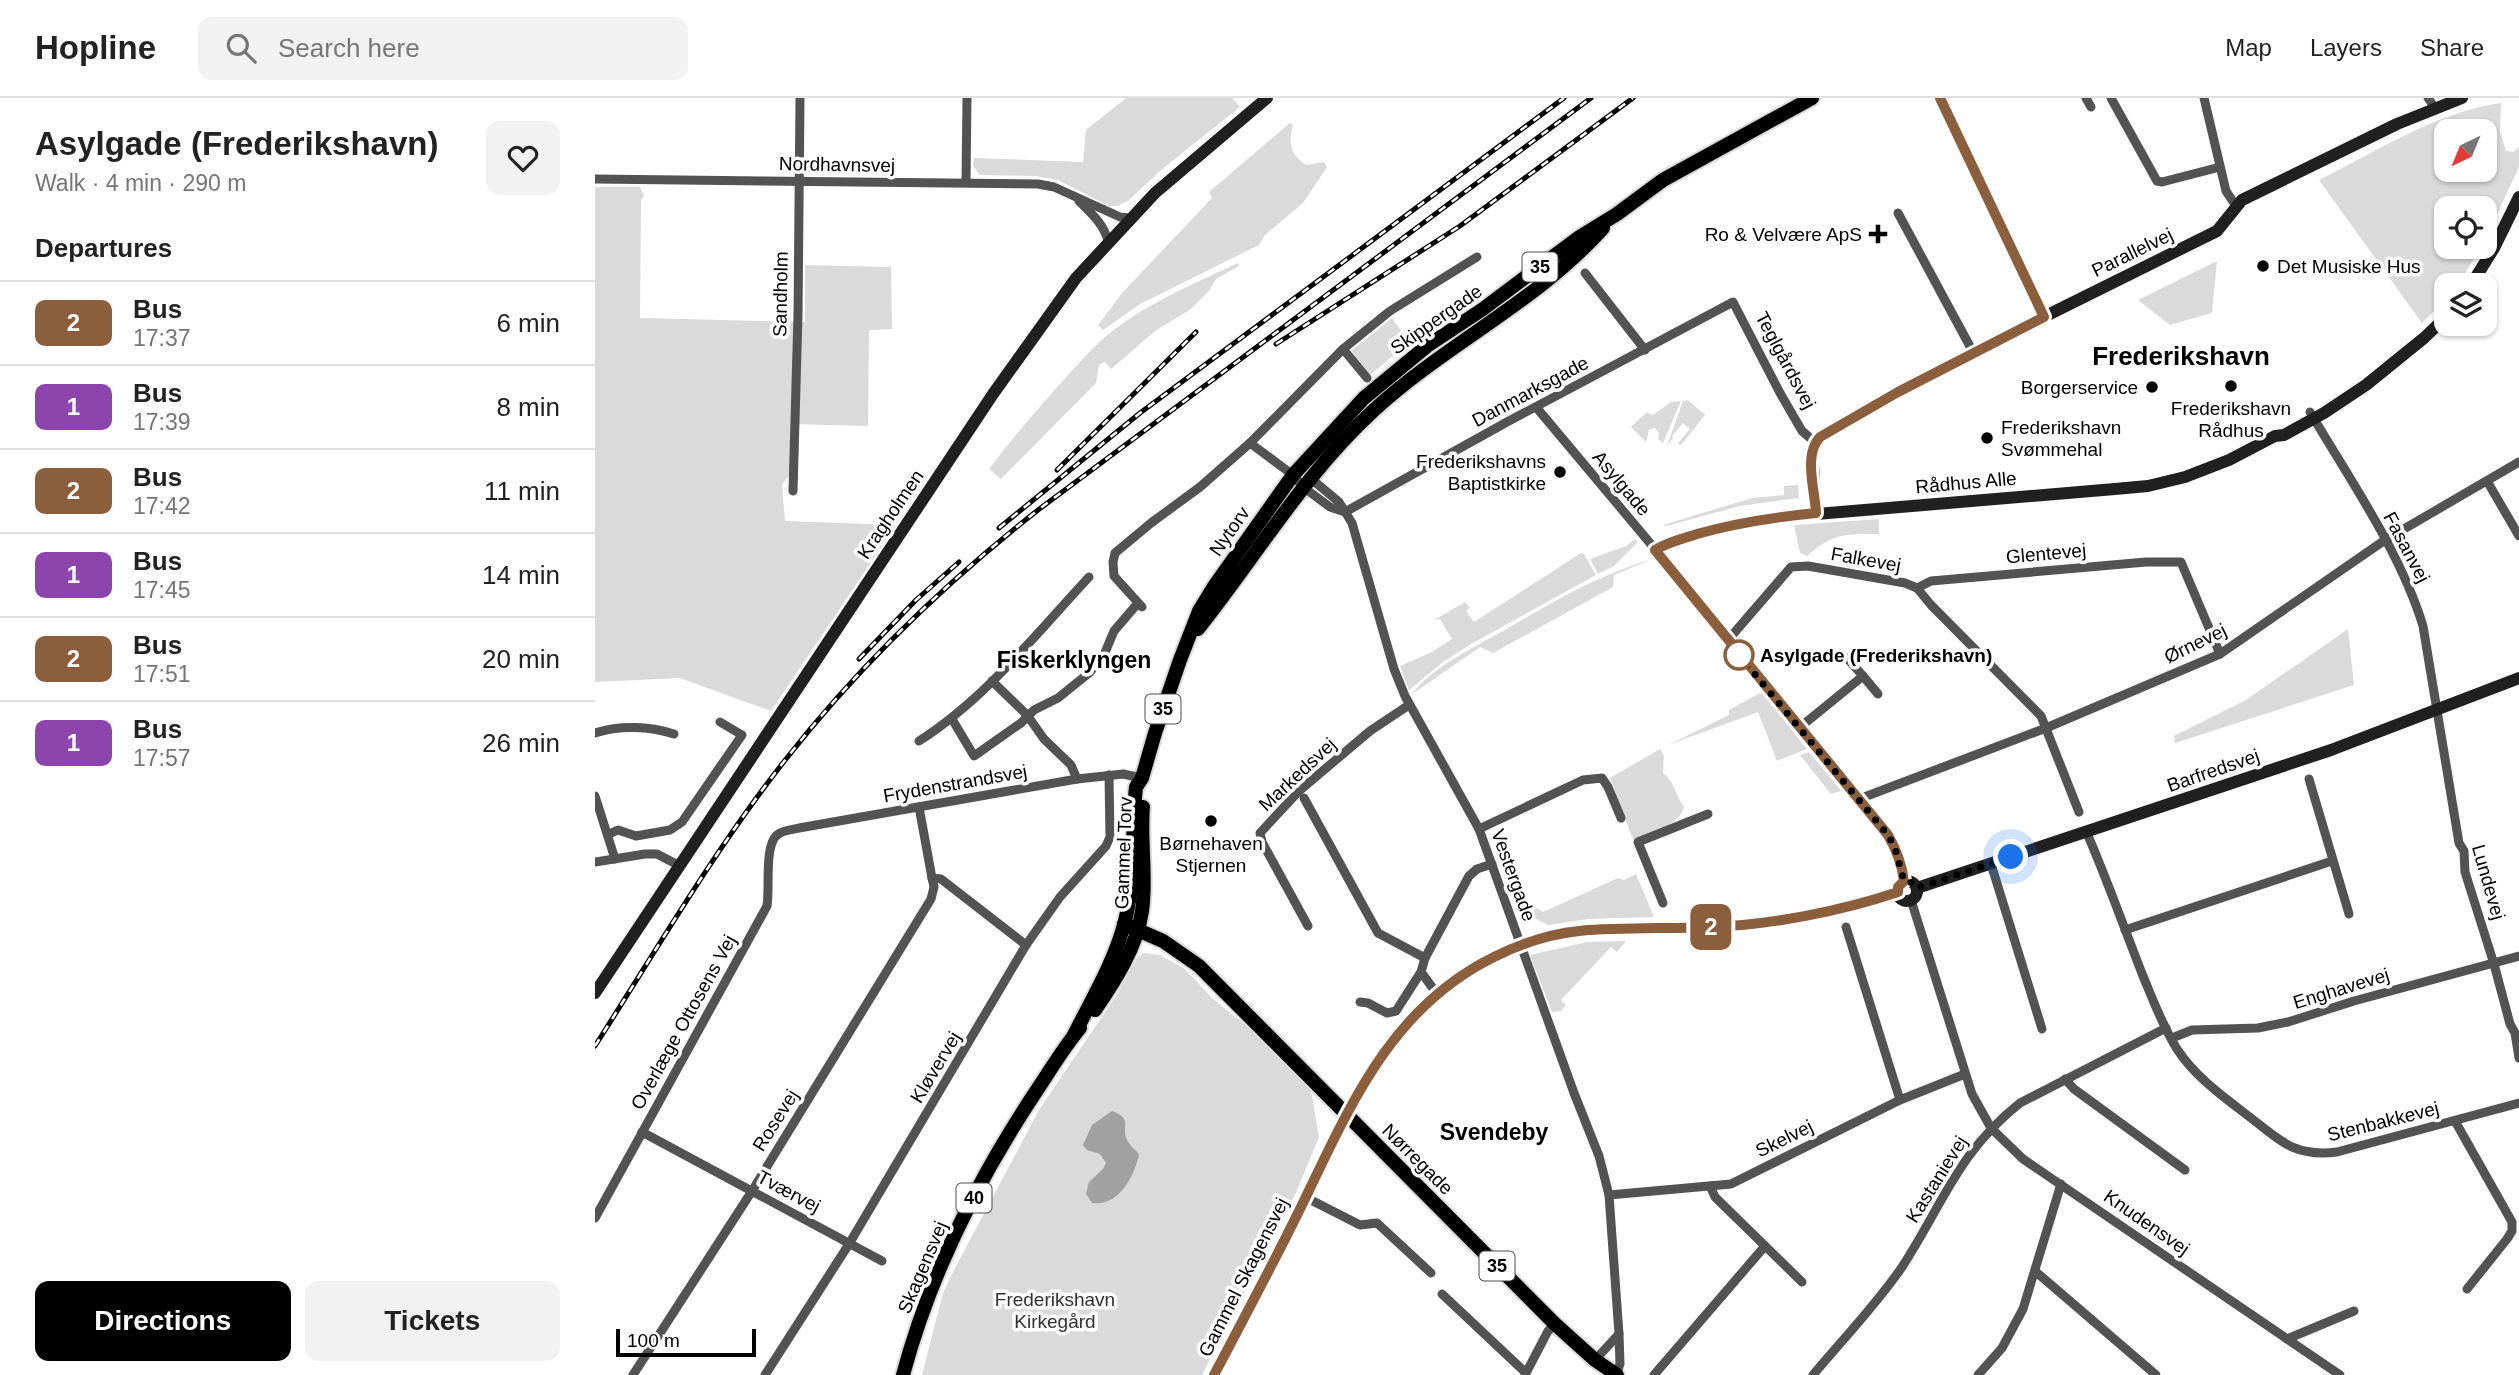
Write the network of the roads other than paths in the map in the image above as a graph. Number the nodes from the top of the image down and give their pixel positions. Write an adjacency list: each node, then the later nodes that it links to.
1 (800, 98): 14 (street, Sandholm)
2 (967, 98): 15 (street)
3 (1267, 98): 21 (street, Kragholmen)
4 (1812, 98): 38 (main road, Skippergade / 35)
5 (1940, 98): 27 (street)
6 (2085, 98): 11 (street)
7 (2111, 98): 12 (street)
8 (2204, 98): 12 (street)
9 (2462, 98): 10 (street, Parallelvej)
10 (2432, 103): 19 (street, Parallelvej)
11 (2091, 107)
12 (2220, 167): 19 (street)
13 (595, 179): 14 (street, Nordhavnsvej)
14 (799, 181): 15 (street, Nordhavnsvej); 40 (street, Sandholm)
15 (966, 182): 17 (street, Nordhavnsvej)
16 (2519, 185): 18 (street)
17 (1076, 197): 21 (street, Nordhavnsvej); 22 (street, Nordhavnsvej)
18 (2516, 201): 25 (street)
19 (2237, 206): 27 (street, Parallelvej)
20 (1898, 213): 31 (street)
21 (1129, 218): 22 (street, Kragholmen)
22 (1108, 241): 86 (street, Kragholmen)
23 (1477, 257): 29 (street)
24 (1585, 273): 30 (street)
25 (2478, 273)
26 (1734, 302): 30 (street, Danmarksgade); 35 (street, Teglgårdsvej)
27 (2044, 317): 31 (street, Parallelvej)
28 (2434, 328): 34 (street, Rådhus Alle)
29 (1343, 349): 32 (street); 36 (street)
30 (1645, 350): 33 (street, Danmarksgade)
31 (1973, 352): 35 (street, Parallelvej)
32 (1367, 378)
33 (1536, 407): 41 (street, Danmarksgade); 45 (street, Asylgade)
34 (2312, 416): 42 (street, Rådhus Alle); 44 (street, Fasanvej)
35 (1815, 442): 42 (street)
36 (1249, 443): 38 (street); 58 (street)
37 (2519, 462): 39 (street, Ørnevej)
38 (1302, 480): 41 (street); 48 (main road, Nytorv / 35)
39 (2487, 481): 43 (street); 44 (street, Ørnevej)
40 (793, 491)
41 (1345, 512): 56 (street, Vestergade)
42 (1816, 513): 45 (street, Rådhus Alle)
43 (2519, 536)
44 (2385, 540): 50 (street, Ørnevej); 57 (street, Fasanvej)
45 (1655, 550): 49 (street, Asylgade)
46 (1089, 577): 54 (street)
47 (1917, 588): 49 (street, Falkevej); 50 (street, Glentevej); 62 (street, Falkevej)
48 (1204, 614): 67 (main road, Gammel Torv / 35)
49 (1728, 640): 61 (street, Asylgade)
50 (2221, 654): 62 (street, Ørnevej)
51 (1847, 657): 52 (street)
52 (1863, 676): 55 (street); 61 (street)
53 (2519, 678): 57 (street, Barfredsvej)
54 (992, 681): 58 (street); 59 (street)
55 (1878, 694)
56 (1409, 705): 77 (street, Vestergade); 92 (street, Markedsvej)
57 (2437, 711): 78 (street, Barfredsvej); 100 (street, Lundevej)
58 (1027, 715): 59 (street); 68 (street)
59 (952, 719): 65 (street)
60 (720, 722): 79 (street)
61 (1799, 728): 72 (street, Asylgade)
62 (2046, 728): 72 (street, Ørnevej); 74 (street, Falkevej)
63 (595, 733): 64 (street)
64 (674, 734)
65 (919, 741)
66 (1109, 775): 67 (street, Frydenstrandsvej); 68 (street, Frydenstrandsvej); 96 (street, Kløvervej)
67 (1142, 778): 93 (main road, Gammel Torv / 35)
68 (1077, 779): 73 (street, Frydenstrandsvej)
69 (2309, 779): 82 (street)
70 (595, 796): 79 (street)
71 (1304, 798): 99 (street)
72 (1859, 799): 88 (street, Asylgade)
73 (919, 807): 80 (street, Frydenstrandsvej); 87 (street)
74 (2079, 812)
75 (1708, 814): 90 (street)
76 (1621, 818): 77 (street)
77 (1479, 829): 84 (street, Vestergade)
78 (2086, 831): 85 (street, Barfredsvej); 95 (street, Stenbakkevej)
79 (609, 834): 81 (street)
80 (775, 836): 116 (street, Overlæge Ottosens Vej)
81 (615, 859): 83 (street); 86 (street)
82 (2332, 861): 91 (street); 95 (street)
83 (595, 862)
84 (1492, 864): 97 (street, Vestergade); 99 (street)
85 (1991, 864): 89 (street, Barfredsvej); 106 (street)
86 (680, 866): 102 (street, Kragholmen)
87 (932, 878): 96 (street); 120 (street, Rosevej)
88 (1901, 887): 89 (street); 97 (street)
89 (1914, 894): 109 (street, Knudensvej)
90 (1663, 902)
91 (2349, 914)
92 (1308, 926)
93 (1131, 927): 113 (main road, Nørregade / 35); 140 (main road, Skagensvej / 40)
94 (1846, 927): 111 (street)
95 (2125, 930): 105 (street, Stenbakkevej)
96 (1026, 945): 124 (street, Kløvervej)
97 (1521, 945): 103 (street); 121 (street, Vestergade)
98 (2519, 956): 100 (street, Enghavevej)
99 (1425, 958): 101 (street)
100 (2494, 964): 107 (street, Enghavevej); 108 (street, Lundevej)
101 (1421, 972): 103 (street); 104 (street)
102 (595, 993)
103 (1437, 994): 113 (street)
104 (1360, 1002)
105 (2166, 1028): 107 (street, Stenbakkevej); 110 (street, Kastanievej)
106 (2042, 1029)
107 (2172, 1038): 114 (street, Stenbakkevej)
108 (2519, 1058)
109 (1965, 1074): 111 (street, Skelvej); 115 (street, Knudensvej)
110 (2065, 1079): 115 (street, Kastanievej); 117 (street)
111 (1900, 1100): 119 (street, Skelvej)
112 (2519, 1103): 114 (street, Stenbakkevej)
113 (1347, 1115): 122 (street, Gammel Skagensvej); 133 (main road, Nørregade / 35)
114 (2455, 1121): 130 (street)
115 (1991, 1128): 118 (street, Knudensvej); 144 (street, Kastanievej)
116 (642, 1132): 120 (street, Tværvej); 123 (street, Overlæge Ottosens Vej)
117 (2186, 1170)
118 (2061, 1184): 127 (street); 135 (street, Knudensvej)
119 (1710, 1186): 121 (street, Skelvej); 125 (street)
120 (752, 1191): 124 (street, Tværvej); 138 (street, Rosevej)
121 (1609, 1195): 134 (street, Vestergade)
122 (1305, 1197): 128 (street, Gammel Skagensvej); 141 (street, Gammel Skagensvej)
123 (595, 1218)
124 (849, 1244): 126 (street, Tværvej); 139 (street, Kløvervej)
125 (1765, 1246): 129 (street); 143 (street)
126 (883, 1261)
127 (2035, 1271): 145 (street); 146 (street)
128 (1431, 1273)
129 (1802, 1282)
130 (2466, 1289)
131 (1441, 1294): 137 (street)
132 (2354, 1311): 135 (street)
133 (1555, 1324): 136 (main road, Nørregade / 35); 137 (street)
134 (1619, 1334): 136 (street); 142 (street, Vestergade)
135 (2287, 1339): 147 (street, Knudensvej)
136 (1595, 1360): 142 (main road, Nørregade / 35)
137 (1525, 1374)
138 (633, 1375)
139 (765, 1375)
140 (903, 1375)
141 (1214, 1375)
142 (1617, 1375)
143 (1654, 1375)
144 (1813, 1375)
145 (1978, 1375)
146 (2156, 1375)
147 (2340, 1375)

